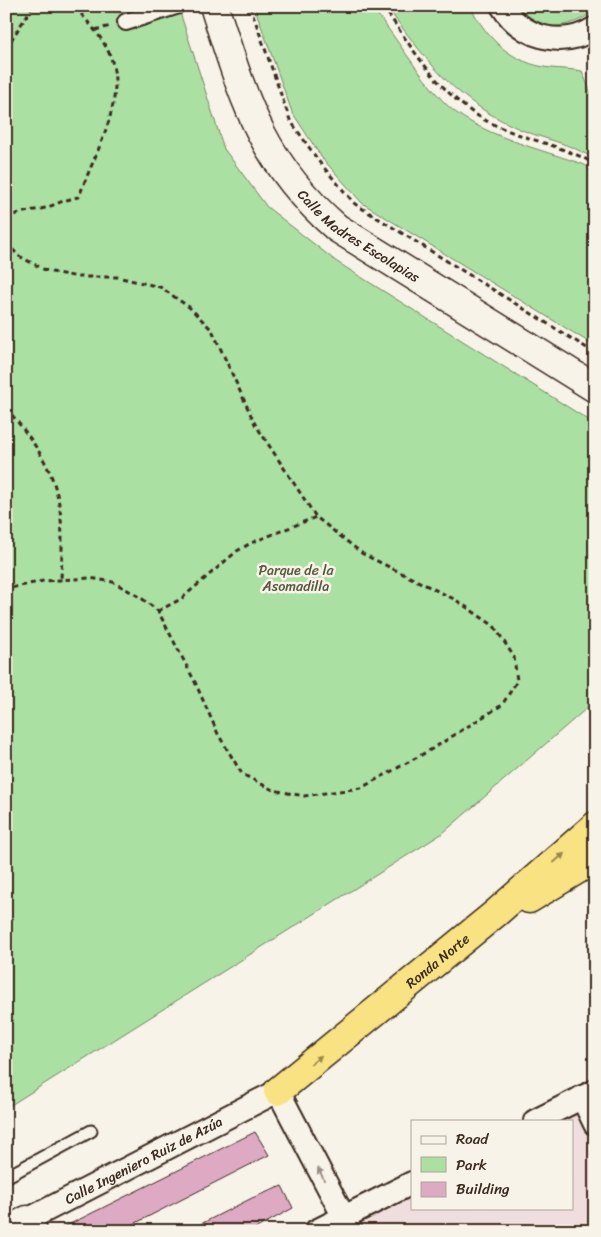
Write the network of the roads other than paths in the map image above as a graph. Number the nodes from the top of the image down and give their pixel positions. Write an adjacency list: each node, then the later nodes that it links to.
1 (176, 6): 4 (street)
2 (214, 6): 6 (street, Calle Madres Escolapias)
3 (502, 6): 5 (street)
4 (126, 22)
5 (594, 35)
6 (595, 388)
7 (595, 826): 9 (highway, Ronda Norte, one-way to 7)
8 (595, 859): 9 (highway)
9 (496, 913): 10 (highway, Ronda Norte, one-way to 9)
10 (278, 1091): 17 (street, one-way to 10); 18 (street, Calle Ingeniero Ruiz de Azúa)
11 (588, 1094): 12 (street); 13 (street)
12 (537, 1120)
13 (595, 1124)
14 (91, 1131): 15 (lane)
15 (6, 1177)
16 (411, 1184): 17 (street)
17 (347, 1224): 19 (street)
18 (23, 1227)
19 (316, 1231)

